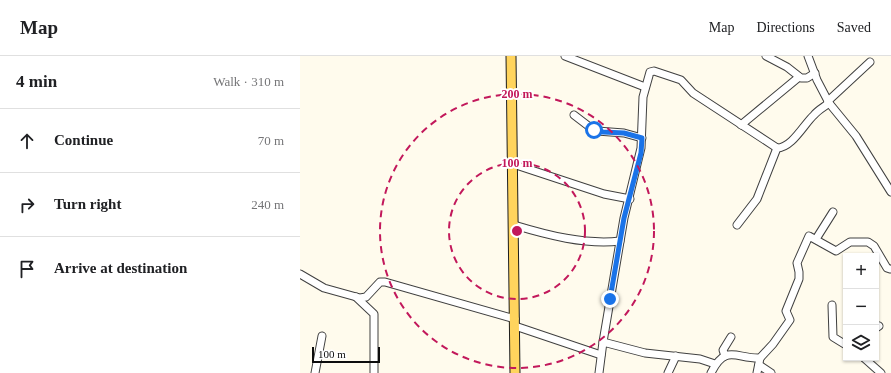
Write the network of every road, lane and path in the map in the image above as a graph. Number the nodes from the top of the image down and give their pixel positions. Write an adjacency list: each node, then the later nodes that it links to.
1 (511, 56): 14 (main road)
2 (565, 56): 8 (street)
3 (766, 56): 7 (street)
4 (808, 56): 6 (street)
5 (870, 62): 9 (street)
6 (814, 74): 7 (street); 9 (street)
7 (799, 77): 11 (street)
8 (645, 87): 11 (street); 12 (street)
9 (828, 102): 13 (street); 15 (street)
10 (574, 115): 12 (street)
11 (741, 124): 13 (street)
12 (642, 138): 16 (street)
13 (777, 148): 19 (street)
14 (513, 164): 16 (street); 18 (main road)
15 (891, 192)
16 (630, 199): 21 (street)
17 (833, 212): 20 (street)
18 (514, 225): 21 (street); 26 (main road)
19 (737, 225)
20 (816, 239): 22 (street); 34 (street)
21 (620, 241): 29 (street)
22 (891, 268)
23 (300, 274): 24 (street)
24 (354, 296): 26 (street); 38 (street)
25 (832, 305): 30 (street)
26 (515, 322): 31 (street); 39 (main road)
27 (322, 336): 37 (street)
28 (732, 337): 33 (street)
29 (603, 342): 31 (street); 32 (street)
30 (843, 343)
31 (601, 355): 40 (street)
32 (676, 356): 36 (street); 41 (street)
33 (725, 356): 34 (street); 36 (street)
34 (760, 361): 43 (street); 44 (street)
35 (867, 361): 45 (street)
36 (716, 364): 42 (street)
37 (315, 373)
38 (374, 373)
39 (515, 373)
40 (599, 373)
41 (668, 373)
42 (710, 373)
43 (756, 373)
44 (771, 373)
45 (881, 373)

